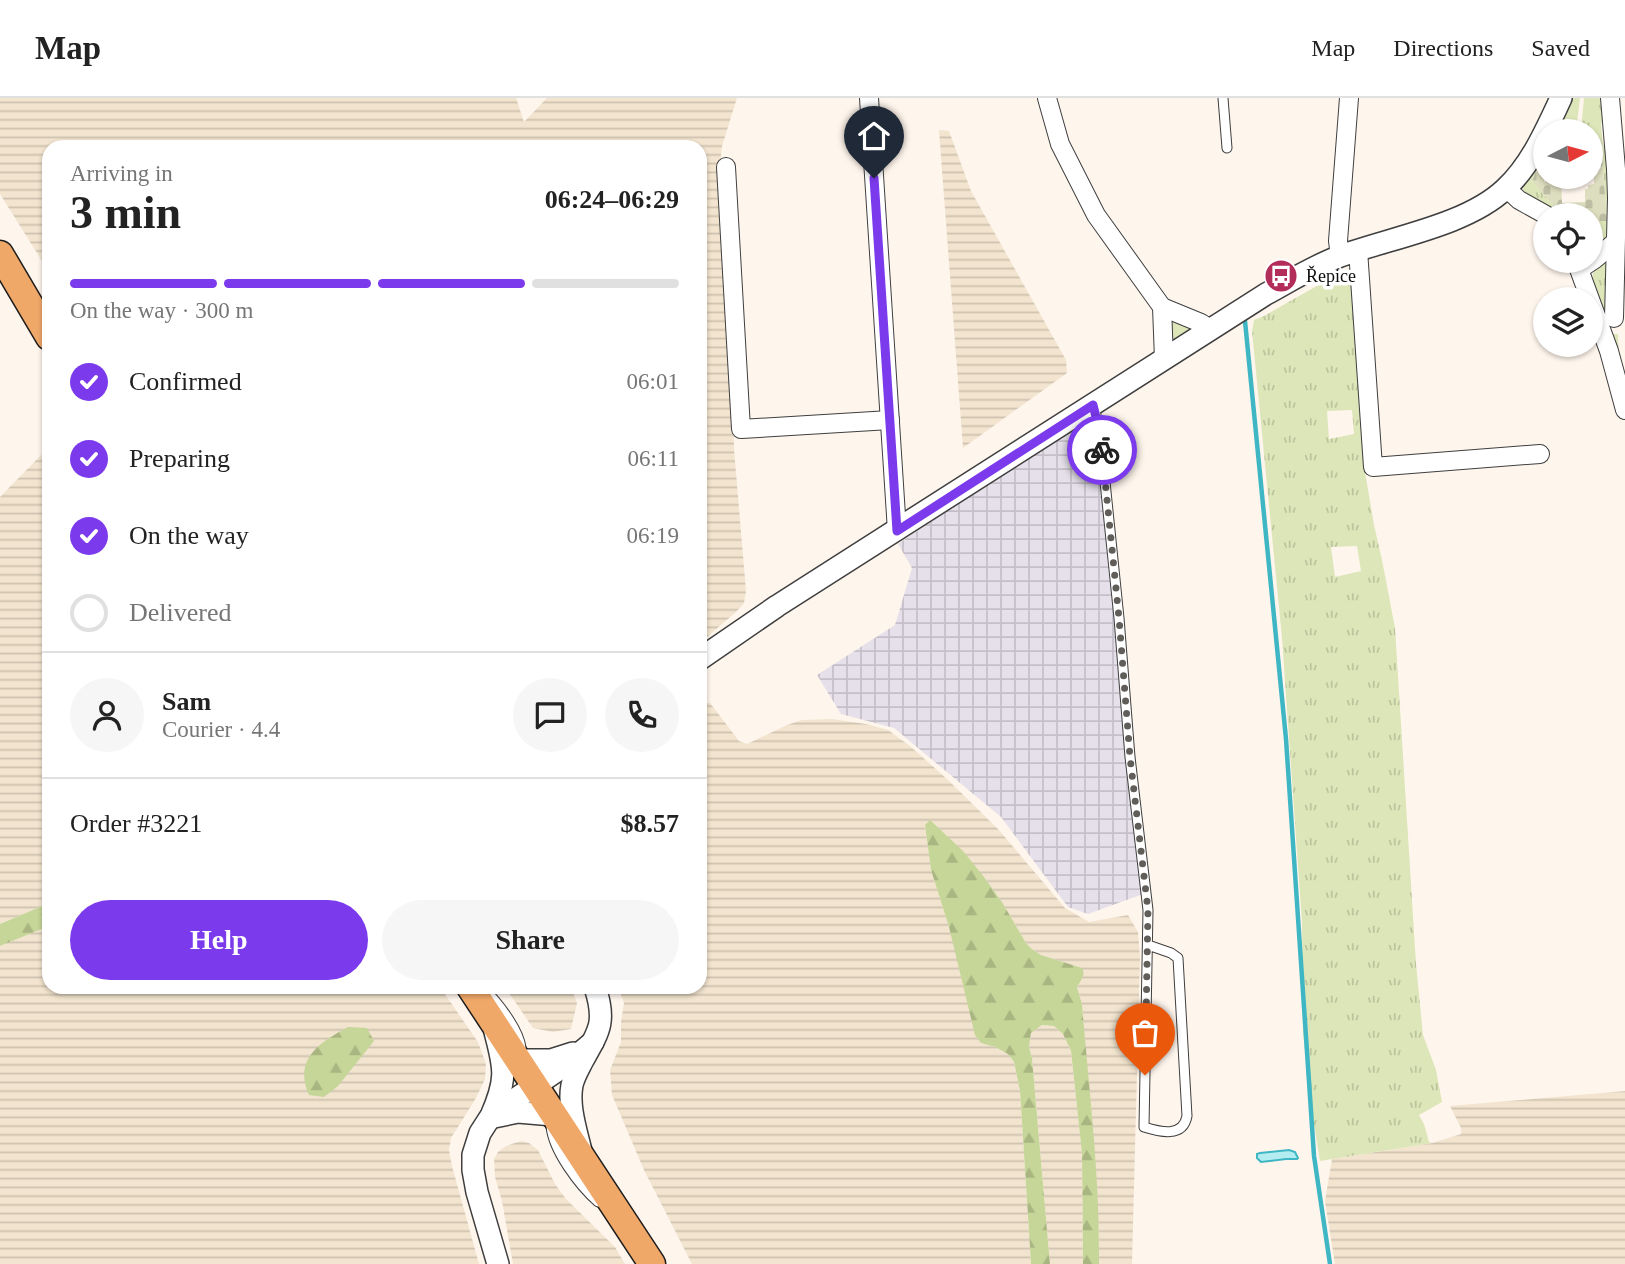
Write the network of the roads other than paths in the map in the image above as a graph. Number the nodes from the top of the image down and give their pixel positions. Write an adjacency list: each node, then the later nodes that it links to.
1 (869, 98): 23 (street)
2 (1046, 98): 16 (street)
3 (1223, 98): 7 (lane)
4 (1349, 98): 13 (street)
5 (1561, 98): 9 (street)
6 (1610, 98): 11 (street)
7 (1227, 148)
8 (726, 167): 23 (street)
9 (1506, 188): 10 (street); 13 (street)
10 (1533, 208)
11 (1615, 242): 12 (street); 17 (street)
12 (1603, 252)
13 (1349, 253): 19 (street); 24 (street)
14 (0, 254): 18 (main road)
15 (1581, 273): 22 (street)
16 (1162, 307): 19 (street); 20 (street)
17 (1614, 318)
18 (42, 325)
19 (1210, 328): 20 (street)
20 (1164, 359): 21 (street)
21 (1093, 405): 25 (street); 27 (lane)
22 (1625, 410)
23 (890, 420): 25 (street)
24 (1540, 454)
25 (897, 531): 26 (street)
26 (707, 654)
27 (1148, 945): 27 (lane)
28 (474, 994): 31 (main road)
29 (490, 994): 33 (lane)
30 (597, 994): 32 (street)
31 (491, 1020): 33 (main road); 36 (street)
32 (593, 1042): 33 (street); 34 (street); 37 (street)
33 (517, 1060): 34 (main road)
34 (535, 1085): 35 (main road); 36 (street)
35 (554, 1115): 36 (street); 37 (main road); 38 (lane)
36 (489, 1119): 39 (street)
37 (583, 1159): 38 (main road)
38 (620, 1215): 40 (main road)
39 (498, 1264)
40 (652, 1264)

